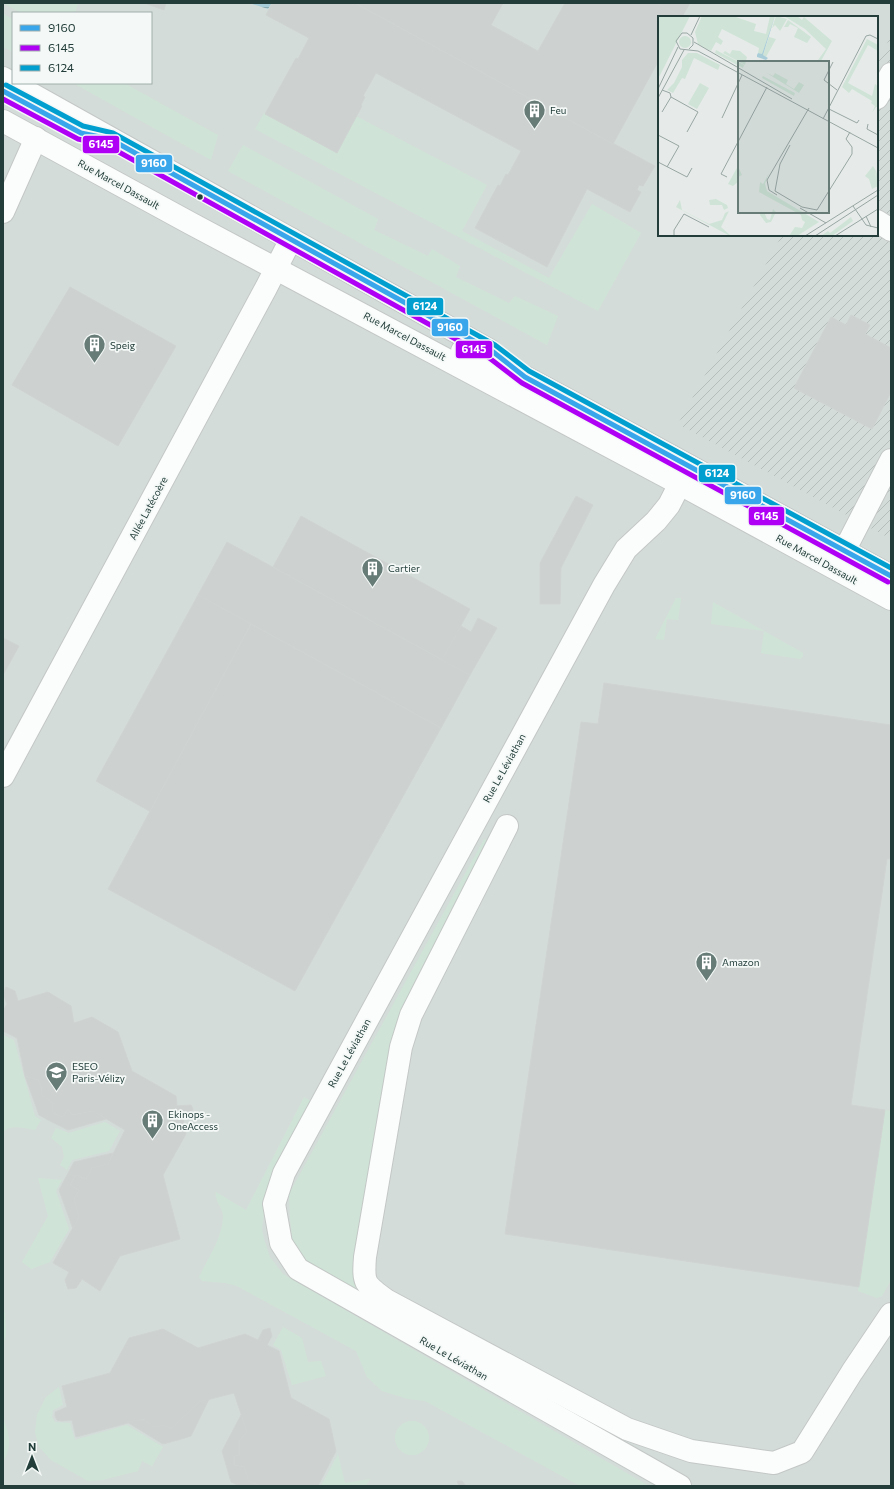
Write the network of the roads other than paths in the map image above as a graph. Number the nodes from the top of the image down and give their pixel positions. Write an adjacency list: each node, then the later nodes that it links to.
1 (891, 74): 6 (street)
2 (3, 78): 3 (street, Rue Marcel Dassault)
3 (12, 83)
4 (14, 84): 10 (street, Rue Marcel Dassault)
5 (3, 91): 10 (street, Rue Marcel Dassault)
6 (878, 96)
7 (3, 109): 15 (street, Rue Marcel Dassault)
8 (3, 121): 9 (street, Rue Marcel Dassault)
9 (36, 138): 11 (street); 15 (street, Rue Marcel Dassault)
10 (110, 139): 14 (street, Rue Marcel Dassault)
11 (3, 212)
12 (878, 222): 13 (street)
13 (891, 230)
14 (291, 239): 15 (street, Allée Latécoère); 16 (street, Rue Marcel Dassault)
15 (279, 263): 16 (street, Rue Marcel Dassault); 18 (street, Rue Marcel Dassault); 22 (street, Allée Latécoère)
16 (525, 377): 18 (street, Rue Marcel Dassault)
17 (890, 466): 19 (street)
18 (685, 475): 19 (street, Rue Marcel Dassault); 26 (street, Rue Le Léviathan)
19 (837, 566): 20 (street, Rue Marcel Dassault); 21 (street, Rue Marcel Dassault)
20 (891, 576)
21 (891, 599)
22 (3, 776)
23 (507, 826): 25 (street)
24 (891, 1314): 25 (street)
25 (691, 1451): 26 (street)
26 (677, 1484)

